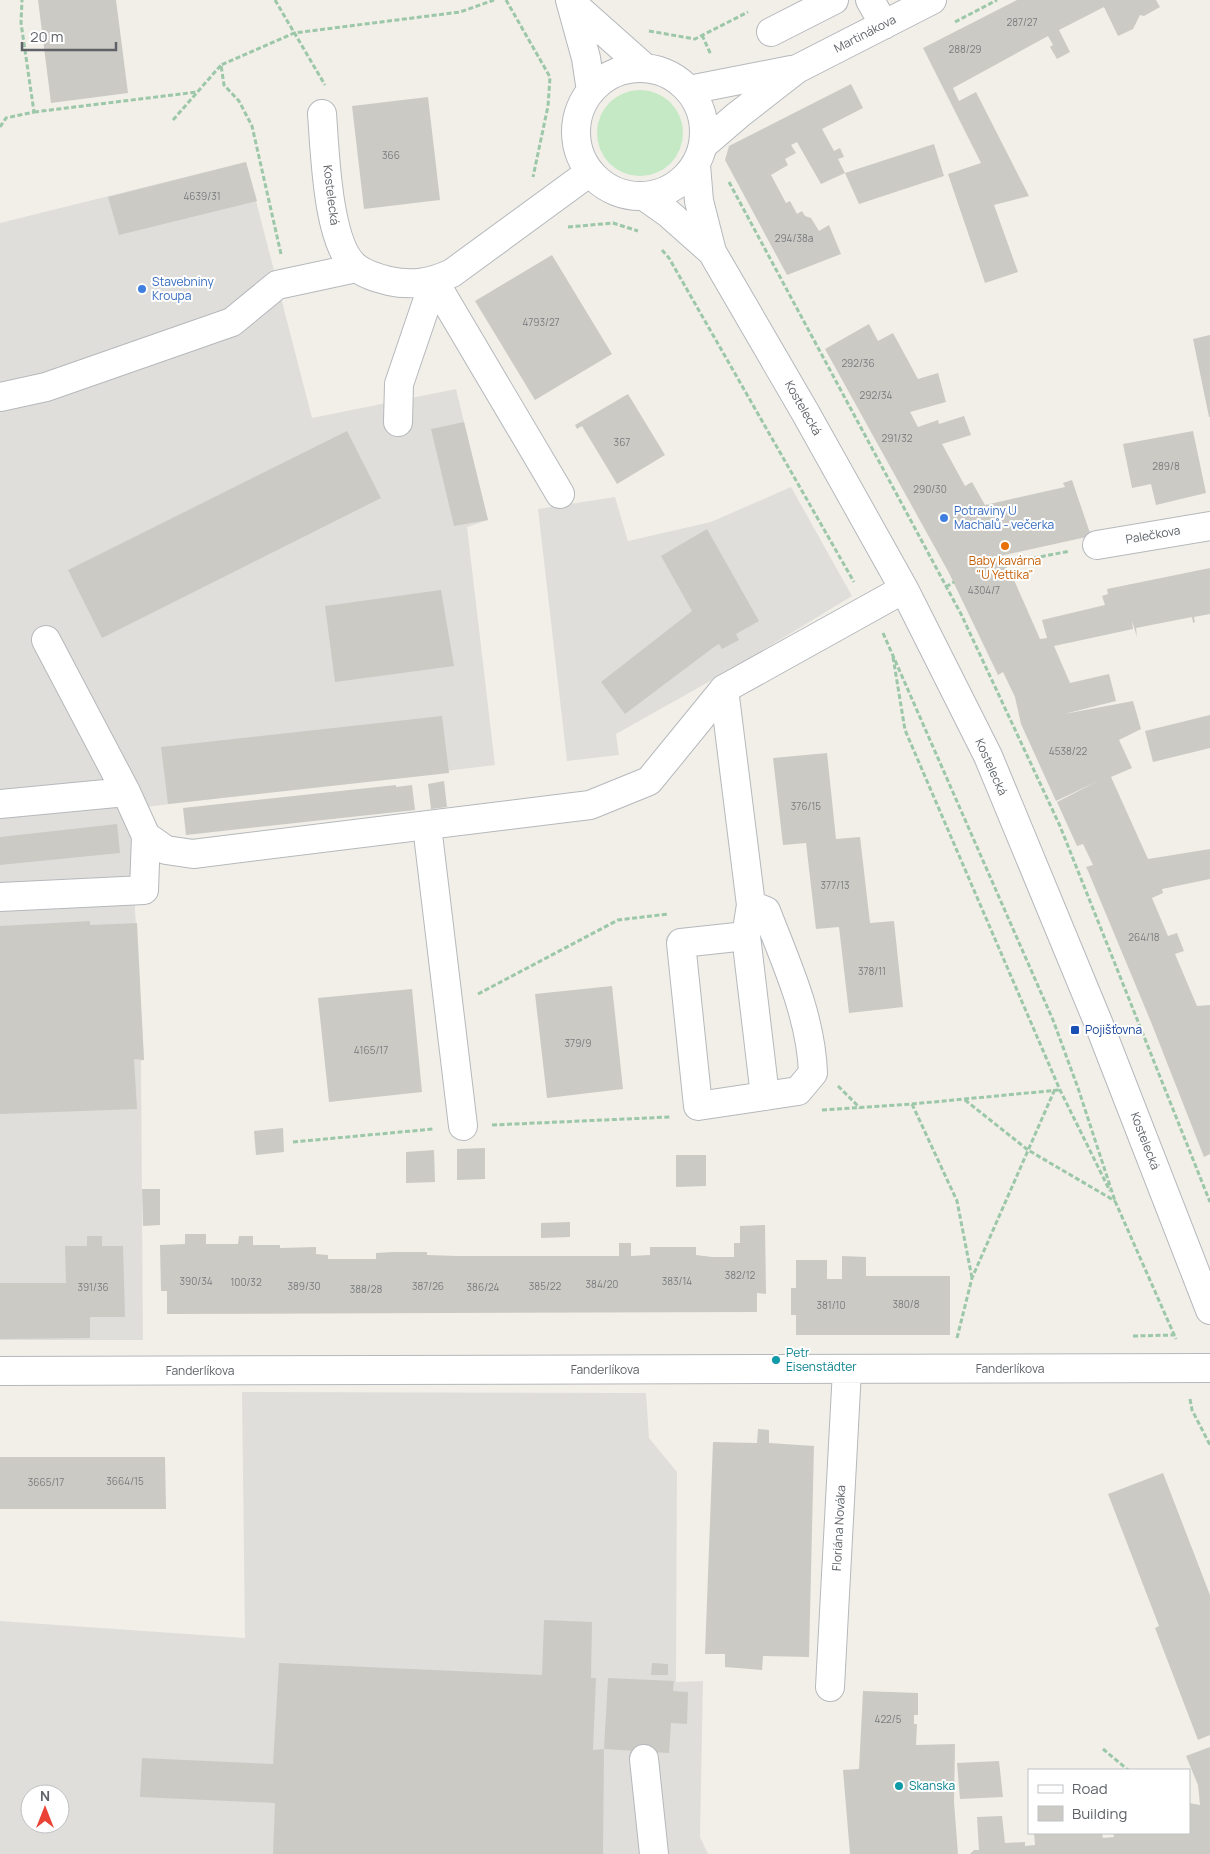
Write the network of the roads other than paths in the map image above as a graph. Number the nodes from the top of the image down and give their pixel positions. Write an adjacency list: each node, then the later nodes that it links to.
1 (834, 0): 6 (street)
2 (870, 0): 5 (street)
3 (932, 0): 5 (street, Martinákova)
4 (572, 2): 7 (street); 10 (street)
5 (884, 25): 8 (street, Martinákova)
6 (771, 32)
7 (645, 68): 9 (street); 10 (street)
8 (797, 69): 9 (street, Martinákova); 12 (street, Martinákova)
9 (689, 90): 12 (street)
10 (591, 91): 13 (street)
11 (325, 103): 16 (street, Kostelecká)
12 (699, 155): 14 (street); 15 (street, Kostelecká)
13 (590, 172): 14 (street); 17 (street)
14 (644, 196): 15 (street, Kostelecká)
15 (712, 252): 23 (street, Kostelecká)
16 (356, 268): 17 (street); 18 (street)
17 (434, 282): 19 (street); 20 (street)
18 (0, 397)
19 (398, 422)
20 (560, 494)
21 (1210, 526): 22 (street, Palečkova)
22 (1097, 545)
23 (904, 589): 25 (street); 35 (street, Kostelecká)
24 (46, 640): 26 (street)
25 (724, 689): 28 (street); 31 (street)
26 (126, 792): 27 (street); 29 (street)
27 (0, 804)
28 (427, 826): 29 (street); 34 (street)
29 (146, 836): 30 (street)
30 (0, 897)
31 (750, 905): 32 (street); 33 (street)
32 (746, 936): 33 (street); 33 (street)
33 (765, 1096)
34 (463, 1126)
35 (1210, 1310)
36 (1210, 1368): 37 (street, Fanderlíkova)
37 (847, 1370): 38 (street, Fanderlíkova); 39 (street, Floriána Nováka)
38 (0, 1371)
39 (830, 1687)
40 (644, 1759): 41 (street)
41 (654, 1854)

